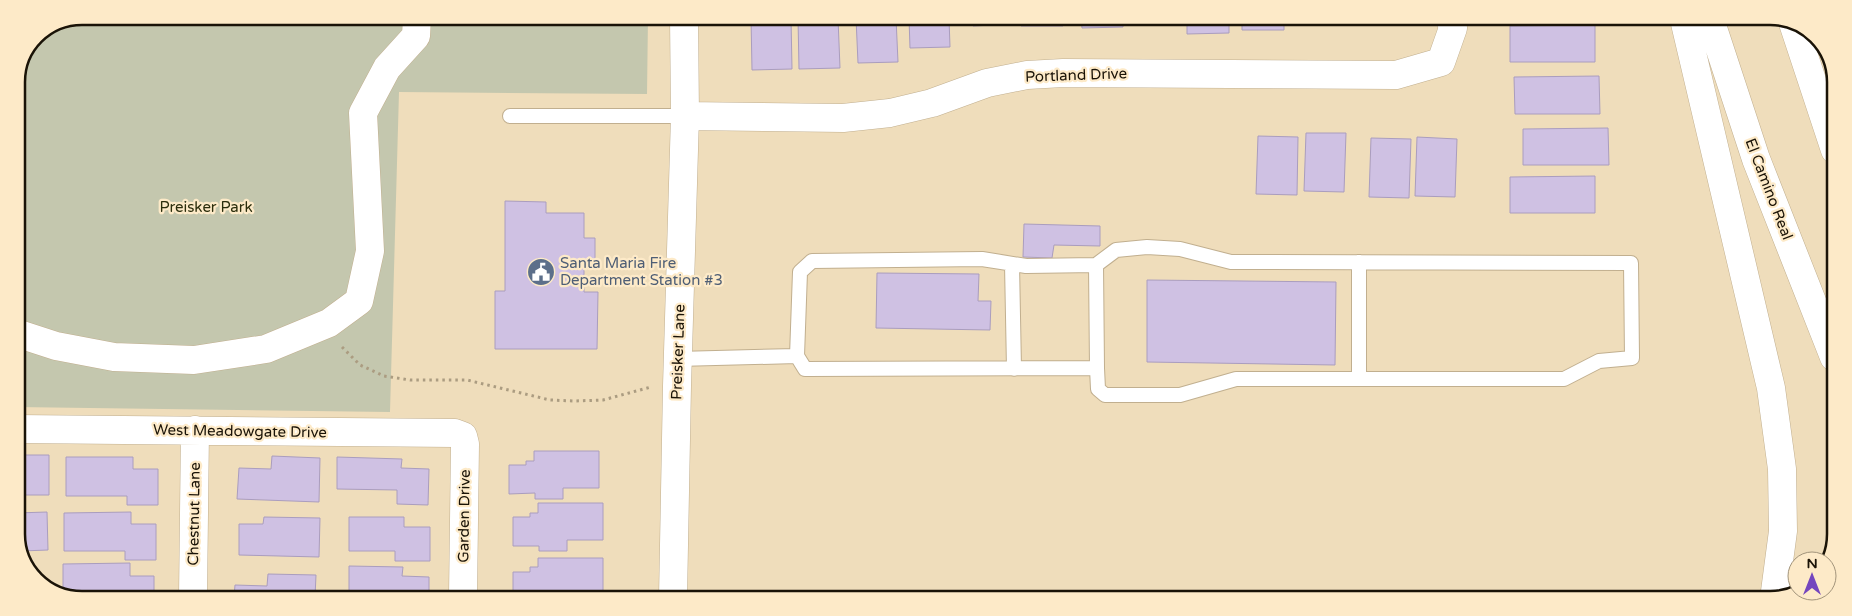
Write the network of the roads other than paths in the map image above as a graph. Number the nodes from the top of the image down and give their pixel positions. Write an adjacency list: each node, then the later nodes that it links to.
1 (417, 25): 13 (main road)
2 (684, 25): 8 (main road, Preisker Lane)
3 (1451, 25): 8 (main road, Portland Drive)
4 (1685, 25): 26 (main road)
5 (1712, 25): 14 (main road, El Camino Real)
6 (1796, 31): 9 (main road)
7 (510, 116): 8 (lane)
8 (685, 116): 16 (main road, Preisker Lane)
9 (1827, 126)
10 (1359, 262): 12 (lane); 19 (lane); 19 (lane)
11 (1012, 264): 12 (lane); 15 (lane); 17 (lane)
12 (1096, 265): 18 (lane)
13 (25, 336)
14 (1827, 339)
15 (797, 356): 16 (lane); 17 (lane)
16 (678, 359): 25 (main road, Preisker Lane)
17 (1014, 368): 18 (lane)
18 (1097, 368): 19 (lane)
19 (1359, 379)
20 (25, 429): 21 (main road, West Meadowgate Drive)
21 (195, 430): 22 (main road, West Meadowgate Drive); 23 (main road, Chestnut Lane)
22 (463, 436): 24 (main road, Garden Drive)
23 (193, 591)
24 (463, 591)
25 (674, 591)
26 (1775, 591)

